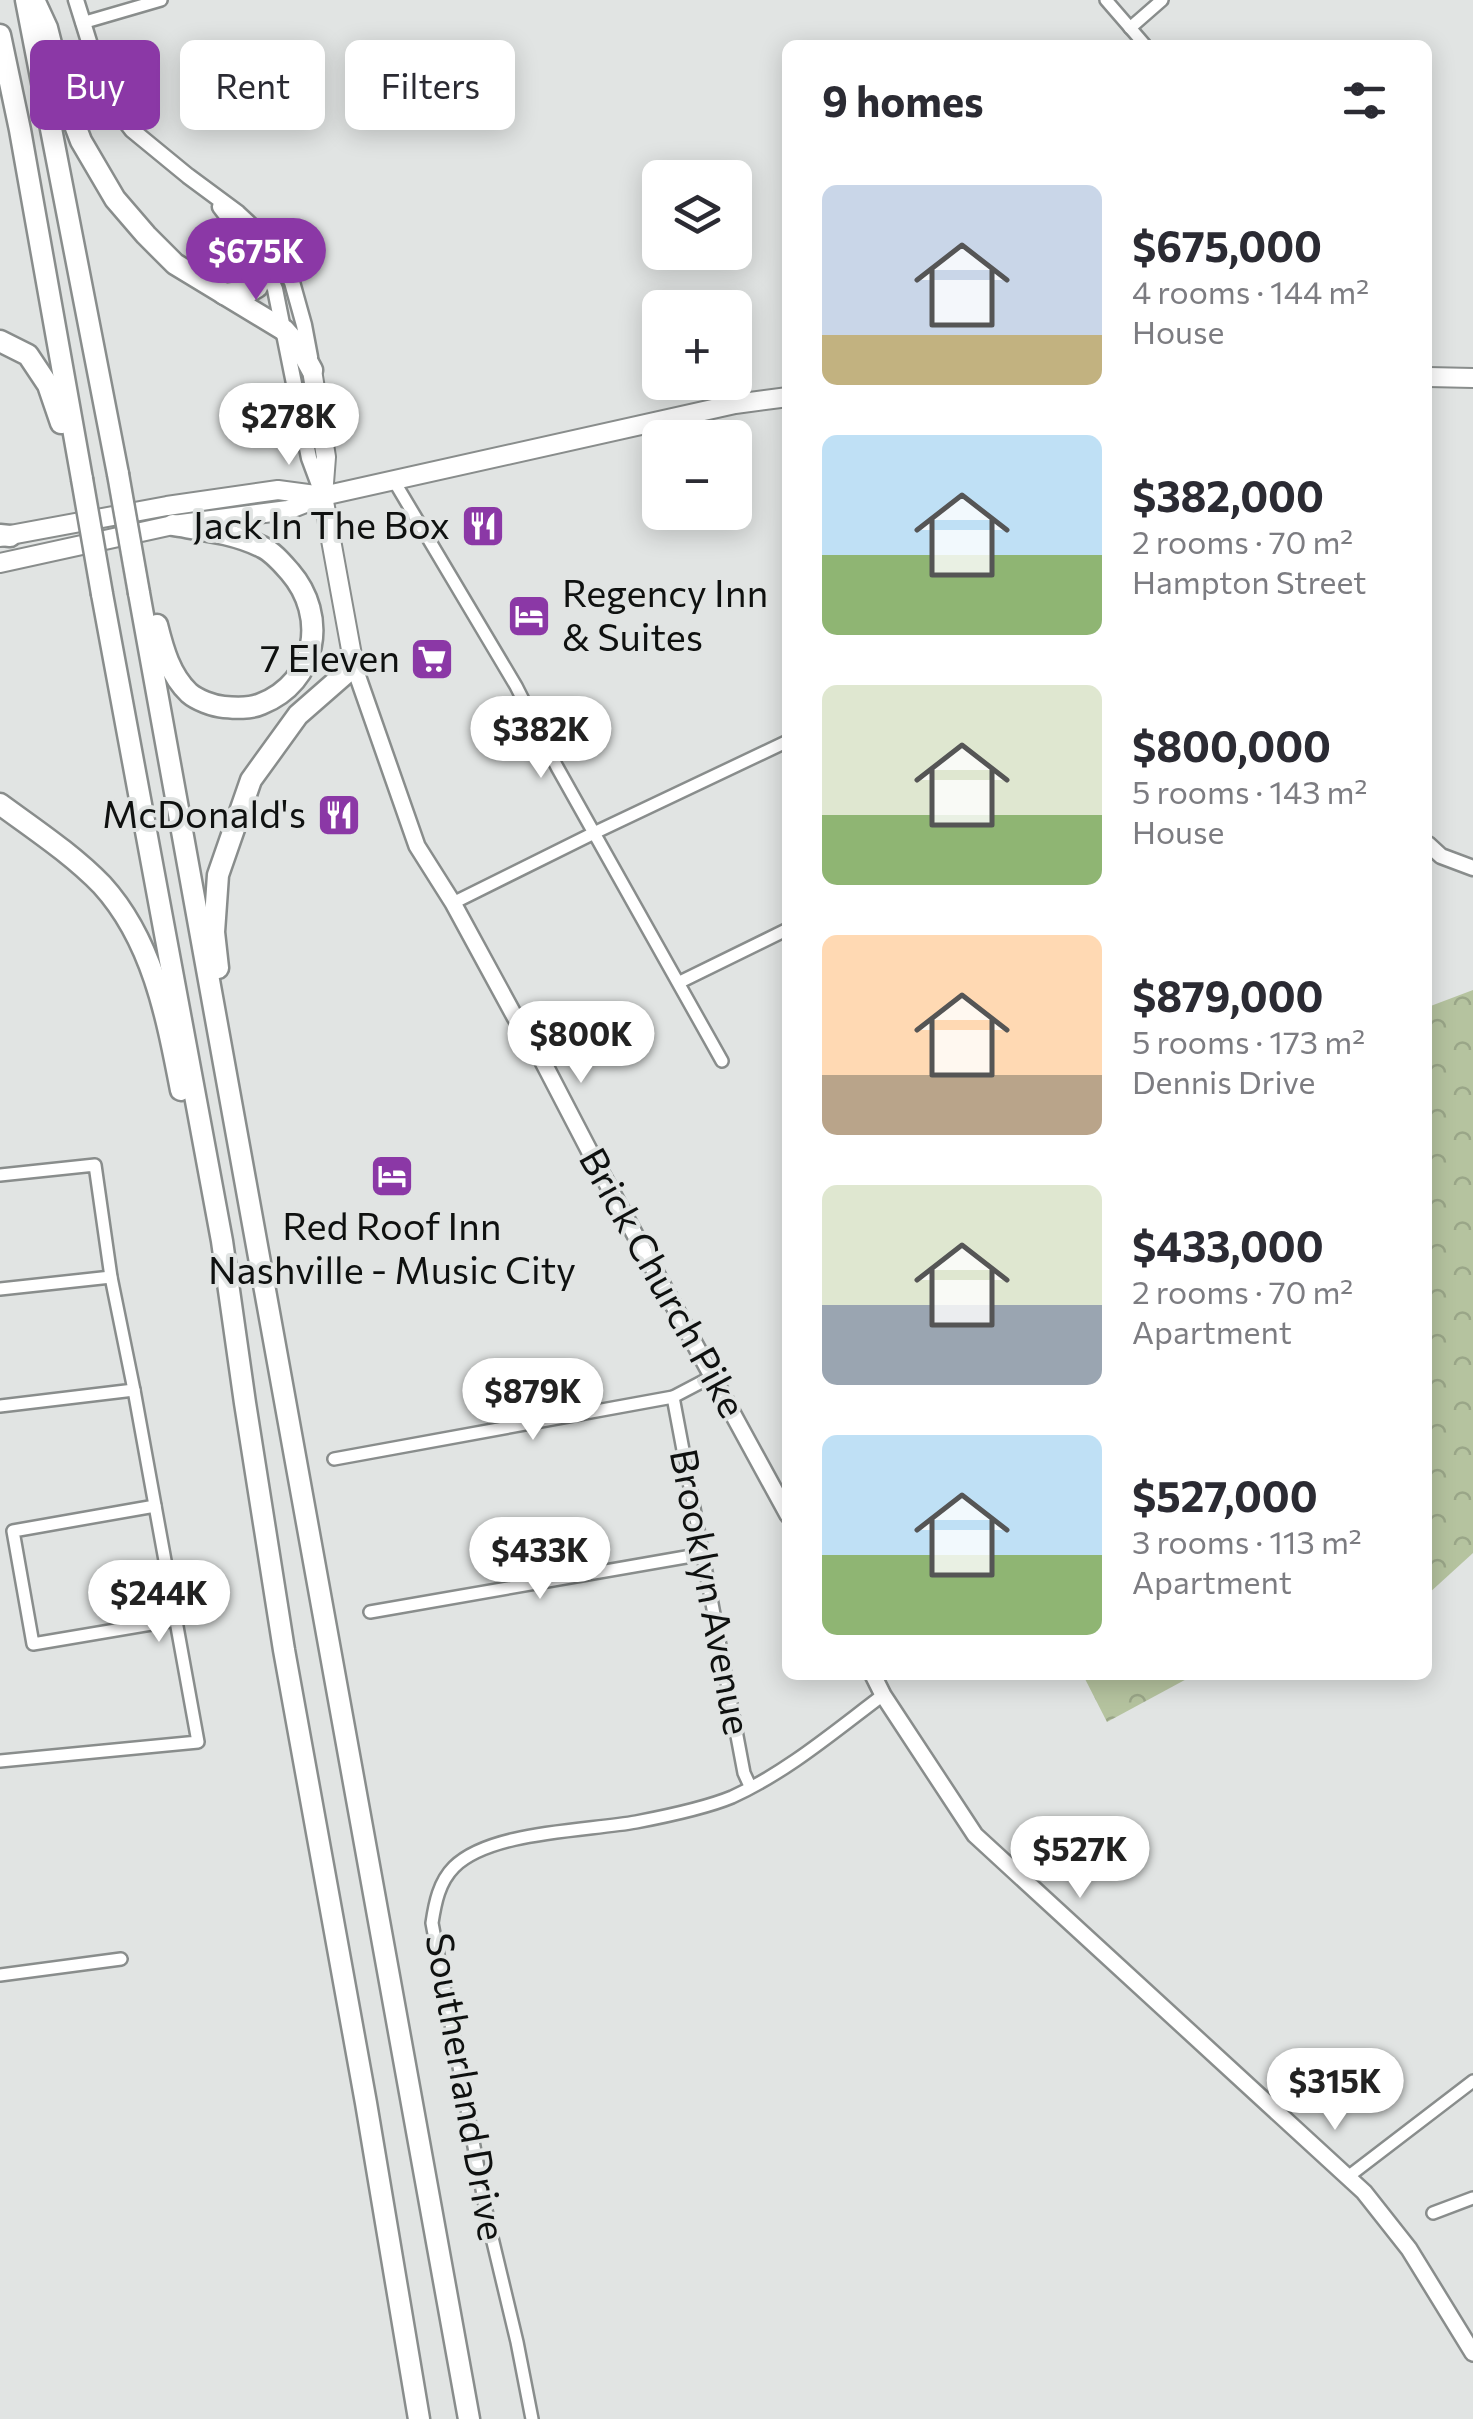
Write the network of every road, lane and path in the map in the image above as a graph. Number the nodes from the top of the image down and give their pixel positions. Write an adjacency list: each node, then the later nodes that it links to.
1 (26, 0): 26 (highway, bridge)
2 (34, 0): 13 (highway)
3 (76, 0): 7 (street, Brick Church Pike)
4 (161, 0): 7 (street)
5 (1106, 0): 8 (street)
6 (1162, 0): 8 (street)
7 (82, 23): 11 (street, Brick Church Pike)
8 (1130, 28): 10 (street)
9 (0, 36): 20 (highway)
10 (1141, 40)
11 (211, 194): 12 (street, Brick Church Pike); 16 (street, Brick Church Pike)
12 (264, 264): 13 (highway); 14 (street, Brick Church Pike)
13 (224, 294): 14 (highway)
14 (284, 330): 16 (highway); 22 (street, Brick Church Pike)
15 (0, 341): 20 (highway)
16 (312, 370): 22 (main road, Brick Church Pike)
17 (1432, 377): 18 (main road)
18 (1473, 378)
19 (782, 398): 21 (main road)
20 (76, 455): 39 (highway, bridge)
21 (394, 481): 22 (main road); 30 (street)
22 (323, 496): 23 (main road); 24 (main road); 27 (main road, Brick Church Pike)
23 (173, 525): 25 (main road); 26 (highway)
24 (3, 536)
25 (0, 563)
26 (140, 592): 37 (highway)
27 (354, 666): 33 (main road, Brick Church Pike); 37 (highway)
28 (782, 744): 30 (street)
29 (0, 804): 39 (highway)
30 (594, 833): 33 (street); 35 (street)
31 (1432, 848): 32 (street)
32 (1473, 868)
33 (453, 903): 42 (main road, Brick Church Pike)
34 (782, 932): 35 (street)
35 (680, 982): 36 (street)
36 (722, 1061)
37 (241, 1164): 64 (highway)
38 (0, 1176): 40 (street)
39 (222, 1241): 63 (highway)
40 (111, 1277): 41 (street); 43 (street)
41 (0, 1289)
42 (713, 1376): 44 (street); 47 (main road, Brick Church Pike)
43 (134, 1390): 45 (street); 48 (street)
44 (674, 1396): 46 (street); 49 (street, Brooklyn Avenue)
45 (0, 1406)
46 (334, 1459)
47 (782, 1504)
48 (155, 1506): 51 (street); 51 (street)
49 (703, 1554): 50 (street); 55 (street, Brooklyn Avenue)
50 (370, 1612)
51 (175, 1620): 54 (street)
52 (875, 1680): 53 (main road)
53 (883, 1695): 55 (street, Southerland Drive); 59 (main road)
54 (0, 1761)
55 (750, 1786): 65 (street, Southerland Drive)
56 (121, 1959): 57 (street)
57 (0, 1975)
58 (1473, 2081): 59 (street)
59 (1349, 2176): 62 (main road)
60 (1473, 2198): 61 (street)
61 (1433, 2213)
62 (1473, 2353)
63 (419, 2419)
64 (469, 2419)
65 (532, 2419)

